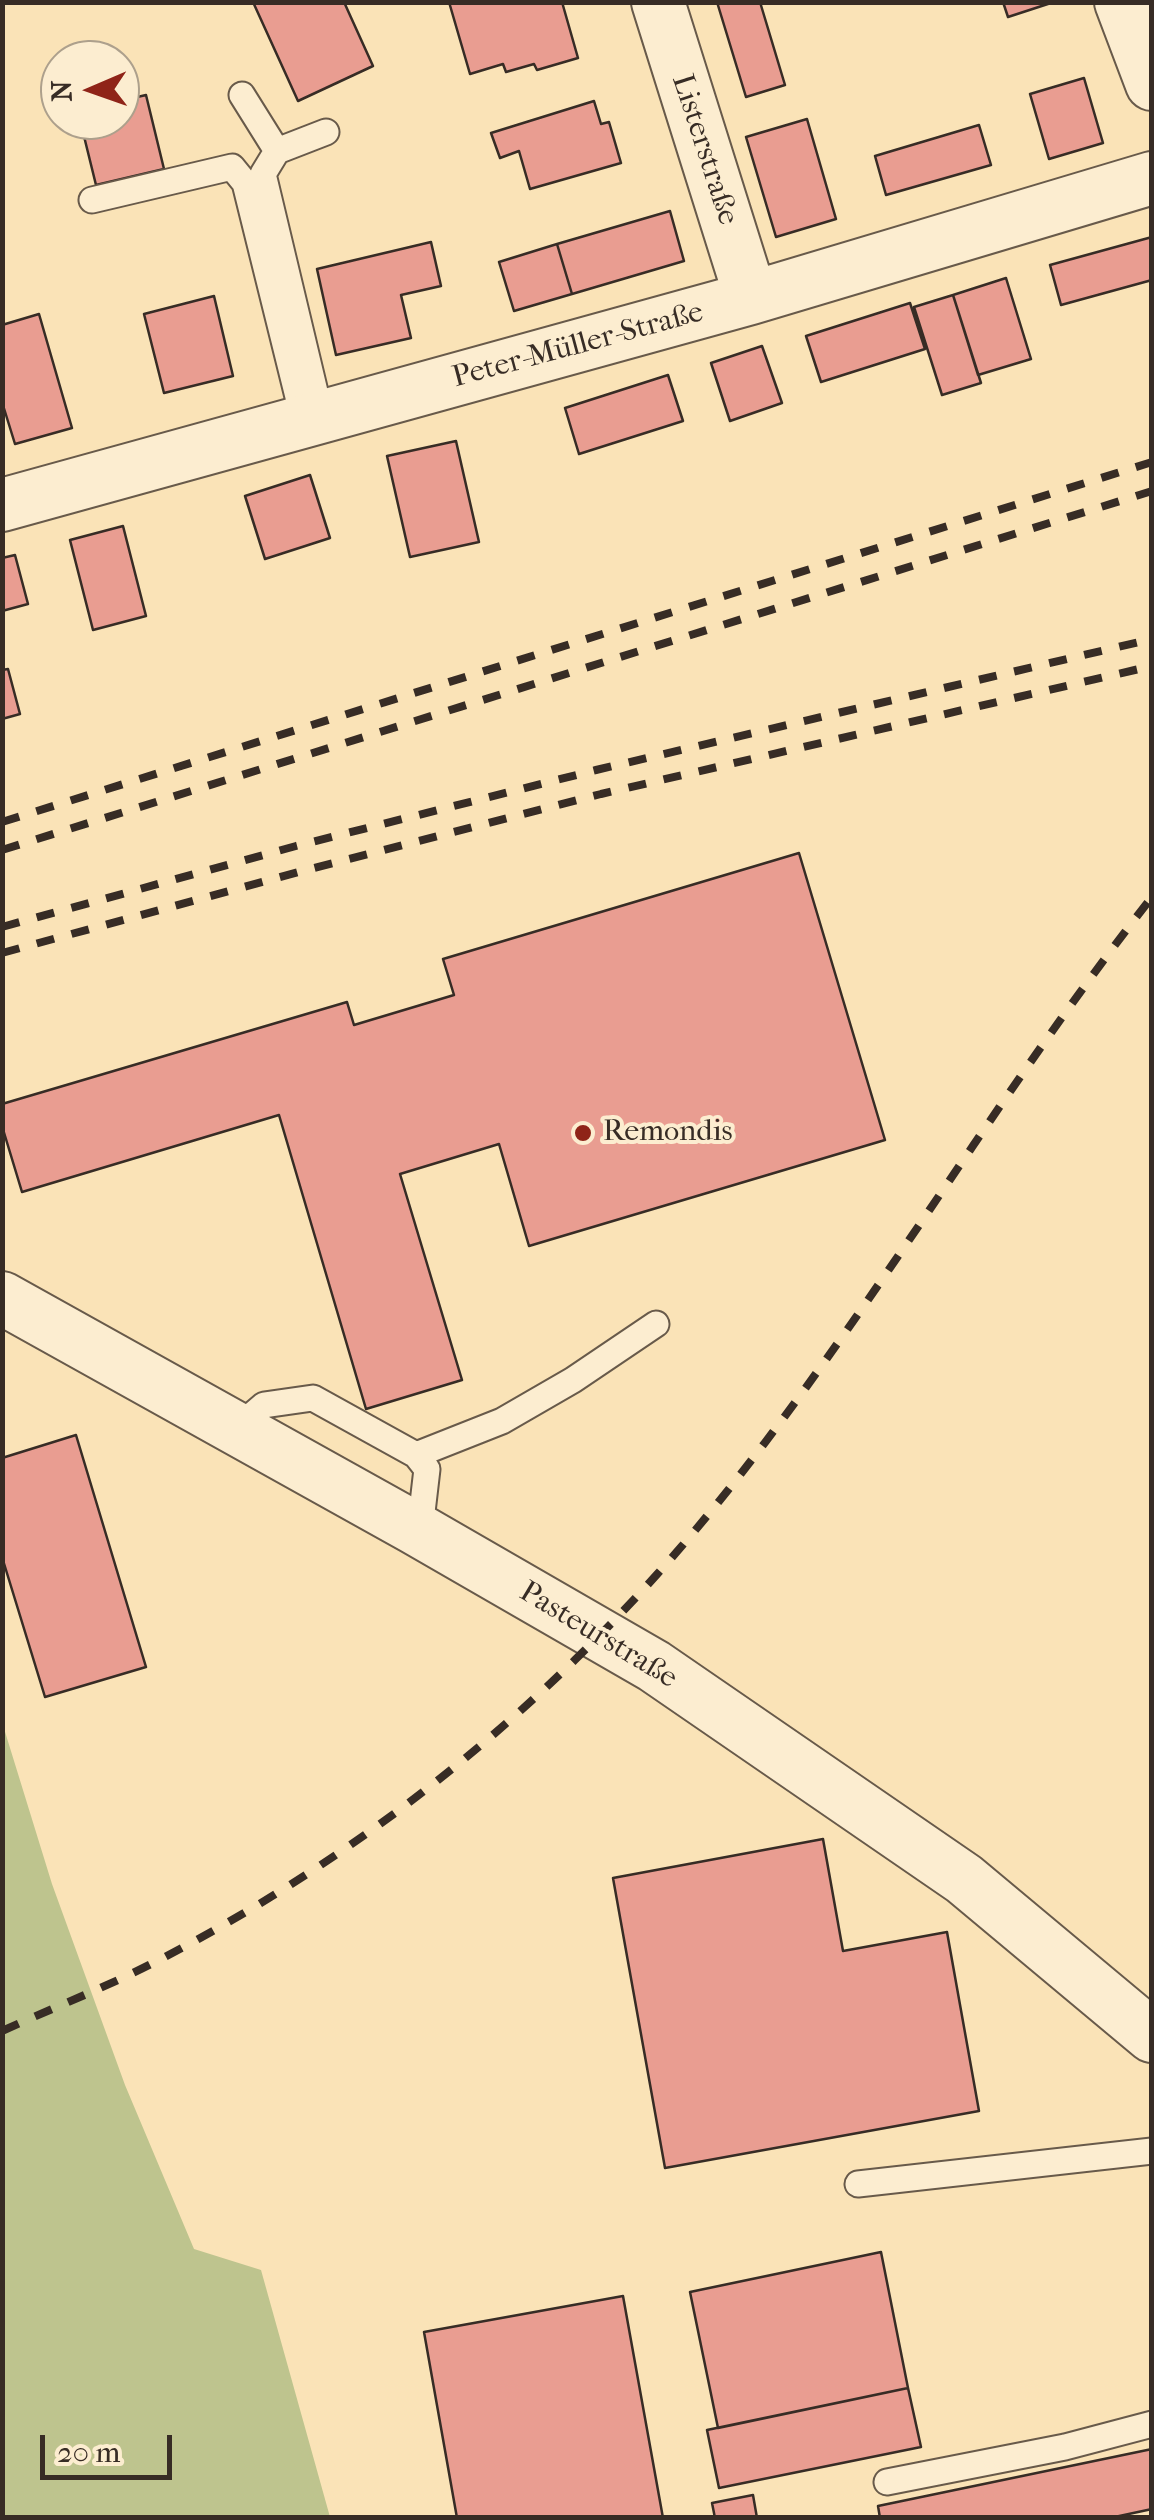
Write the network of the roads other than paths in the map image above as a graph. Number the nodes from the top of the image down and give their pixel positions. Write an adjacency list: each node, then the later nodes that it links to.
1 (658, 2): 9 (street, Listerstraße)
2 (1121, 2): 3 (street)
3 (1152, 84)
4 (242, 94): 6 (lane)
5 (326, 132): 6 (lane)
6 (278, 152): 10 (lane)
7 (1152, 178): 9 (street, Peter-Müller-Straße)
8 (92, 200): 10 (lane)
9 (751, 298): 10 (street, Peter-Müller-Straße)
10 (312, 419): 11 (street, Peter-Müller-Straße)
11 (2, 505)
12 (2, 1298): 14 (street, Pasteurstraße)
13 (656, 1324): 15 (lane)
14 (236, 1429): 15 (lane); 16 (street, Pasteurstraße)
15 (416, 1455): 16 (lane)
16 (413, 1527): 17 (street, Pasteurstraße)
17 (1152, 2036)
18 (1152, 2151): 19 (lane)
19 (858, 2184)
20 (1152, 2424): 21 (lane)
21 (887, 2482)

